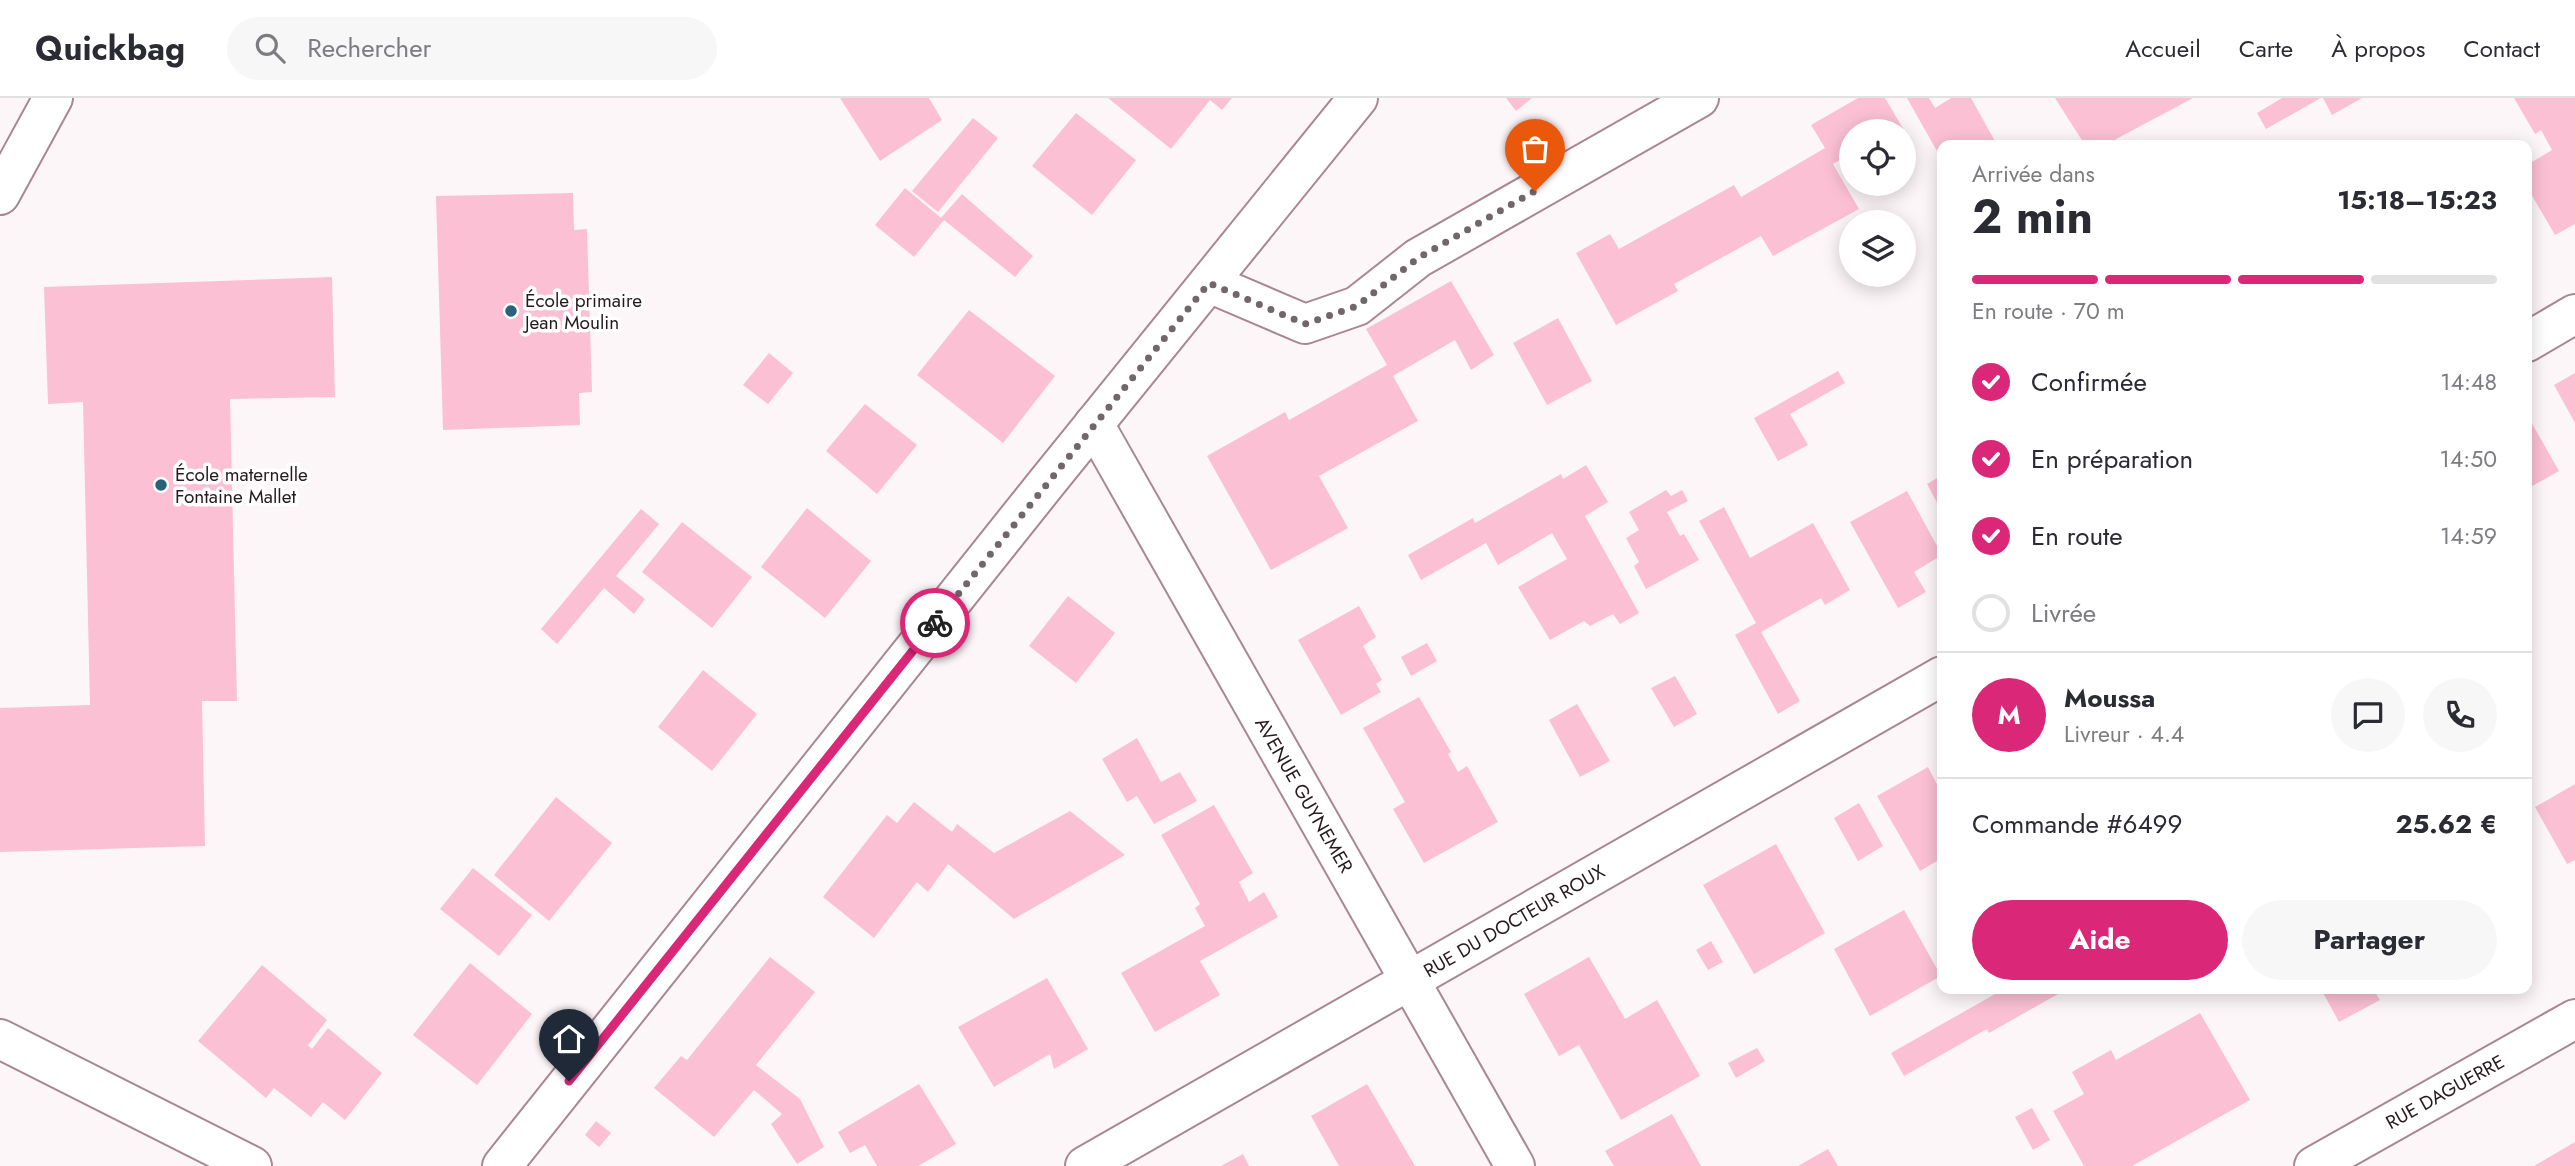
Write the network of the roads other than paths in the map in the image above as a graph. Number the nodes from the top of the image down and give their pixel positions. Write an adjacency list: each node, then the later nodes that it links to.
1 (53, 98): 4 (street)
2 (1358, 98): 5 (street)
3 (1699, 98): 5 (street)
4 (0, 195)
5 (1209, 283): 8 (street)
6 (2575, 314): 7 (street)
7 (2532, 339)
8 (1094, 424): 10 (street, AVENUE GUYNEMER); 14 (street)
9 (1937, 679): 10 (street, RUE DU DOCTEUR ROUX)
10 (1409, 981): 15 (street, RUE DU DOCTEUR ROUX); 16 (street, AVENUE GUYNEMER)
11 (2575, 1019): 17 (street, RUE DAGUERRE)
12 (0, 1039): 13 (street)
13 (253, 1166)
14 (502, 1166)
15 (1085, 1166)
16 (1515, 1166)
17 (2314, 1166)

